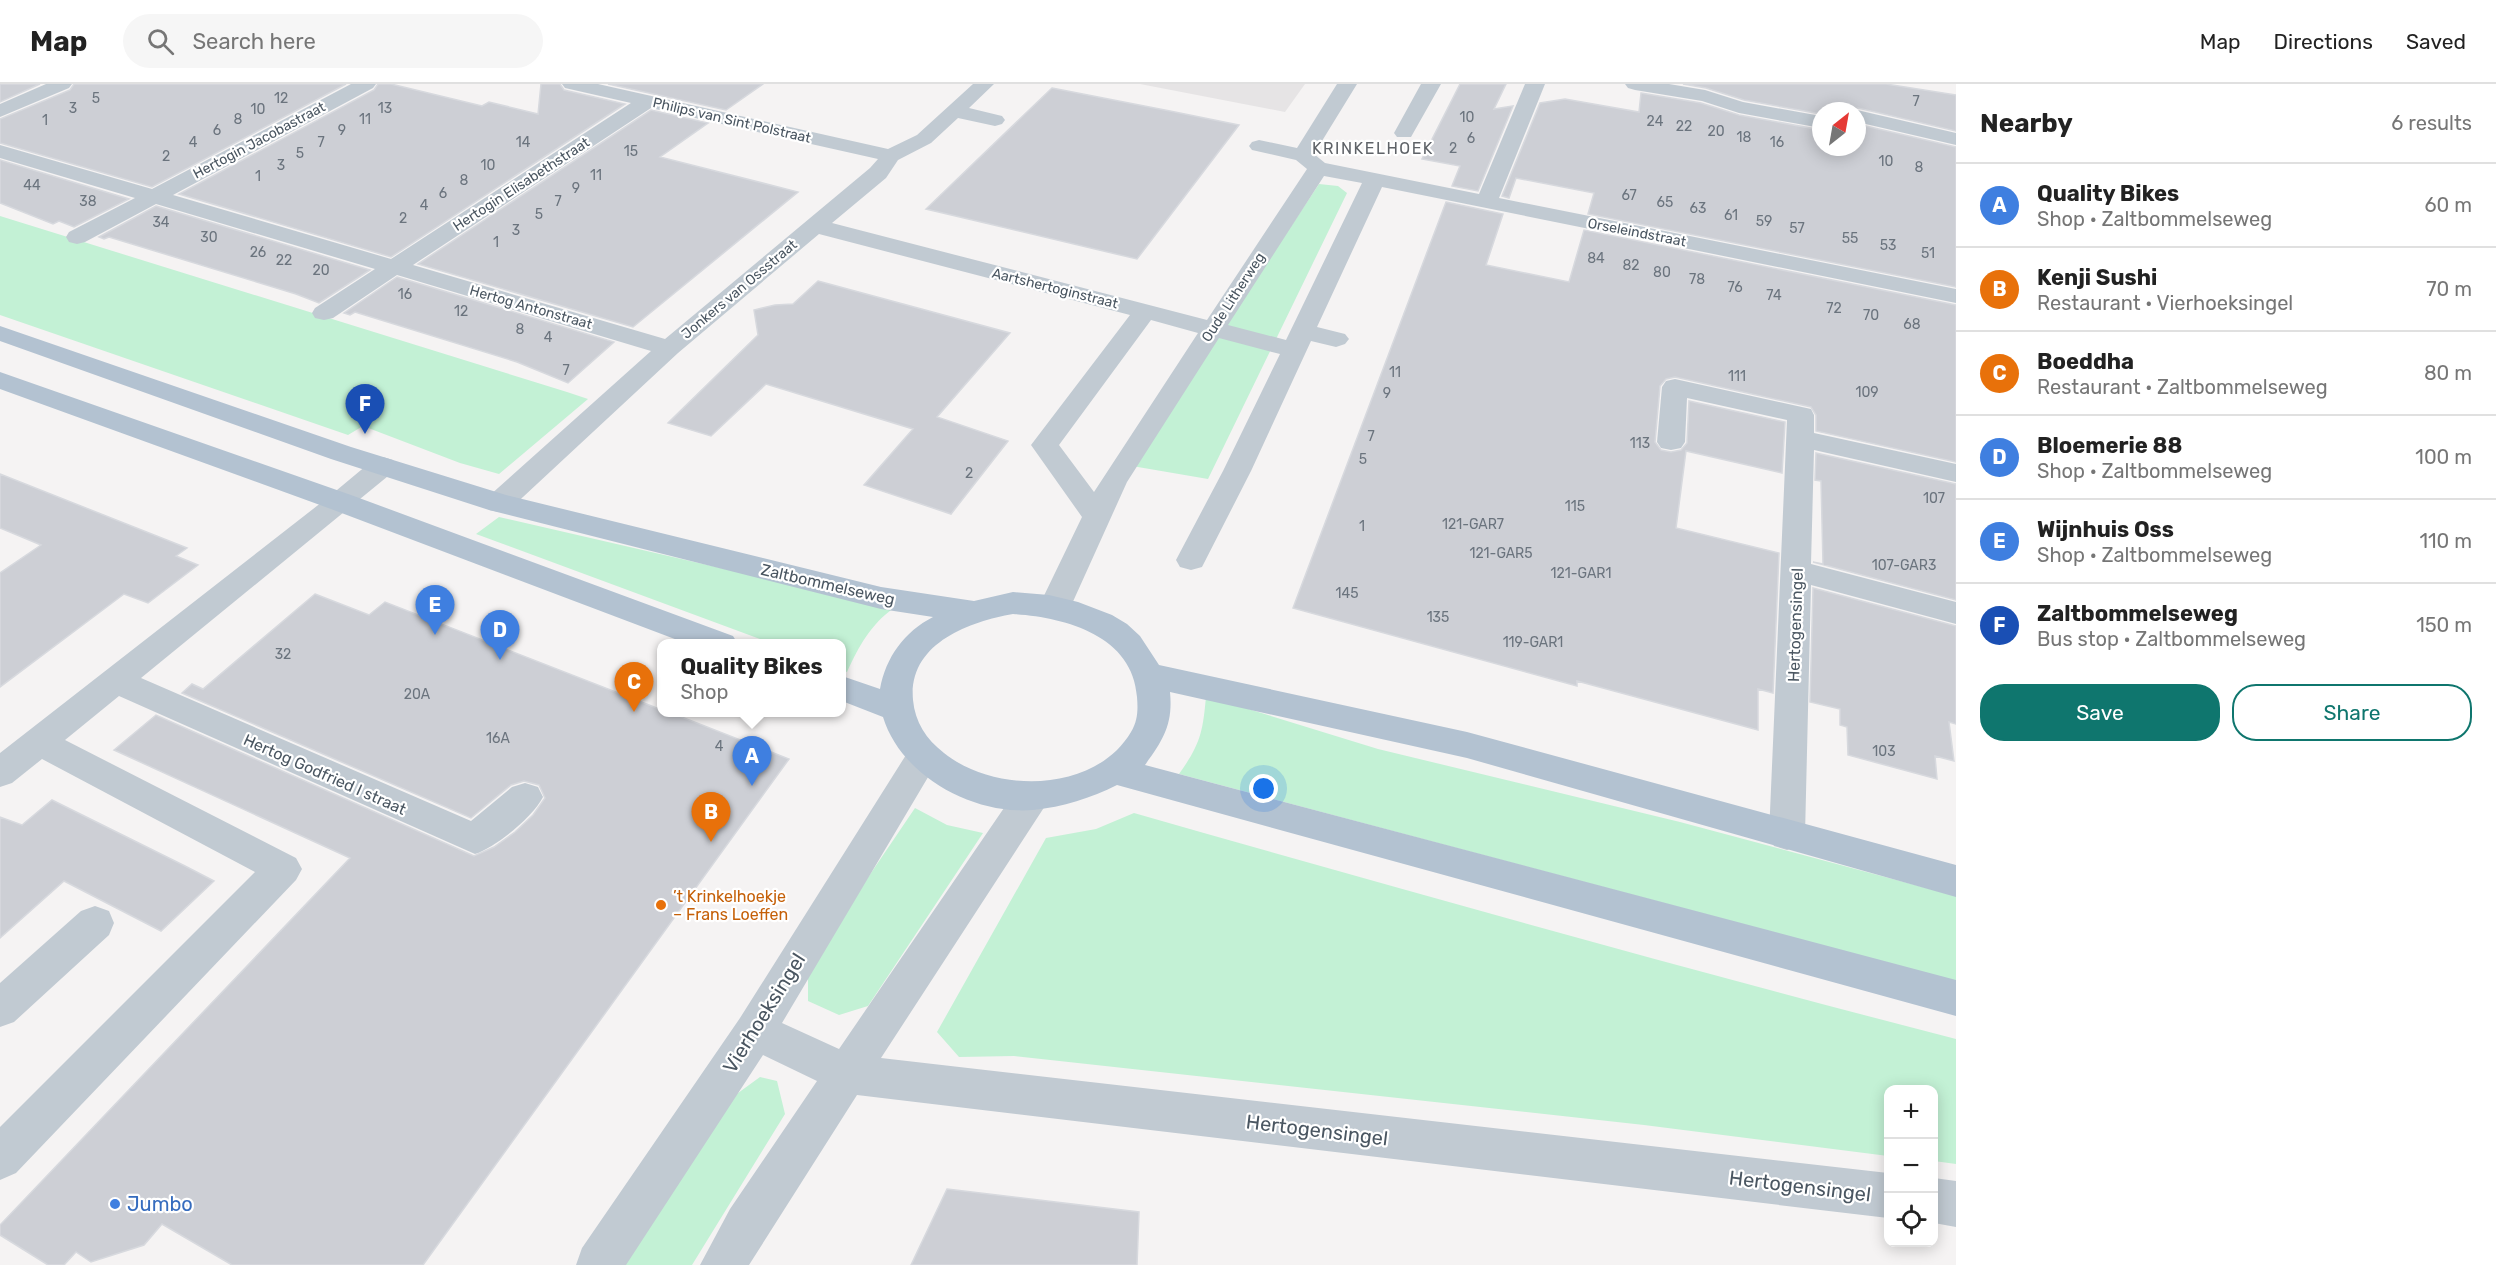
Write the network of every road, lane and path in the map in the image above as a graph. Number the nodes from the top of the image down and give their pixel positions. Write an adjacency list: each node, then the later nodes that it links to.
1 (62, 84): 12 (street)
2 (366, 84): 26 (street, Hertogin Jacobastraat)
3 (572, 84): 10 (street, Philips van Sint Polstraat)
4 (984, 84): 13 (street, Jonkers van Ossstraat)
5 (1347, 84): 24 (street, Oude Litherweg)
6 (1431, 84): 18 (street)
7 (1535, 84): 27 (street)
8 (1635, 84): 9 (street)
9 (1705, 96): 11 (street); 16 (street)
10 (648, 101): 23 (street, Philips van Sint Polstraat); 30 (street, Hertogin Elisabethstraat)
11 (1812, 108)
12 (0, 111)
13 (953, 111): 15 (street); 23 (street, Jonkers van Ossstraat)
14 (1866, 118): 19 (street)
15 (995, 120)
16 (1812, 120)
17 (1866, 130): 19 (street)
18 (1404, 132)
19 (1922, 134): 20 (street)
20 (1956, 139)
21 (1259, 146): 24 (street, Orseleindstraat)
22 (0, 151): 26 (street, Hertog Antonstraat)
23 (891, 156): 28 (street, Jonkers van Ossstraat)
24 (1310, 161): 25 (street, Orseleindstraat); 34 (street, Oude Litherweg)
25 (1375, 179): 27 (street, Orseleindstraat); 37 (street)
26 (152, 197): 29 (street); 30 (street, Hertog Antonstraat)
27 (1486, 202): 31 (street, Orseleindstraat)
28 (816, 226): 32 (street, Aartshertoginstraat); 38 (street, Jonkers van Ossstraat)
29 (77, 237)
30 (394, 267): 33 (street); 38 (street, Hertog Antonstraat)
31 (1956, 296)
32 (1146, 311): 34 (street, Aartshertoginstraat); 46 (street)
33 (324, 313)
34 (1212, 328): 37 (street, Aartshertoginstraat); 46 (street, Oude Litherweg)
35 (0, 333): 42 (main road, Zaltbommelseweg)
36 (1336, 339): 37 (street, Aartshertoginstraat)
37 (1298, 340): 47 (street)
38 (669, 348): 45 (street, Jonkers van Ossstraat)
39 (0, 380): 44 (main road)
40 (1801, 427): 41 (street); 43 (street); 48 (street, Hertogensingel)
41 (1671, 442)
42 (383, 466): 44 (street); 45 (main road, Zaltbommelseweg)
43 (1956, 473)
44 (341, 502): 52 (main road); 54 (street)
45 (500, 503): 50 (main road, Zaltbommelseweg)
46 (1097, 516): 49 (street, Oude Litherweg)
47 (1191, 560)
48 (1797, 571): 51 (street); 63 (street, Hertogensingel)
49 (1055, 606): 50 (main road); 53 (main road)
50 (970, 611): 56 (main road)
51 (1956, 613)
52 (710, 639)
53 (1150, 675): 59 (main road); 63 (main road)
54 (116, 681): 57 (street); 62 (street, Hertog Godfried I straat)
55 (846, 690): 56 (main road)
56 (897, 709): 58 (main road)
57 (39, 742): 60 (street); 70 (street)
58 (923, 756): 61 (main road); 68 (street, Vierhoeksingel)
59 (1116, 771): 61 (main road); 66 (main road)
60 (0, 773)
61 (1032, 796): 69 (street)
62 (525, 798)
63 (1787, 835): 64 (main road)
64 (1956, 881)
65 (95, 922): 67 (street)
66 (1956, 998)
67 (0, 1009)
68 (755, 1031): 69 (street, Hertogensingel); 74 (street, Vierhoeksingel)
69 (847, 1074): 71 (street, Hertogensingel); 75 (street)
70 (0, 1158)
71 (1884, 1196)
72 (1938, 1202): 73 (street)
73 (1956, 1204)
74 (599, 1265)
75 (723, 1265)

